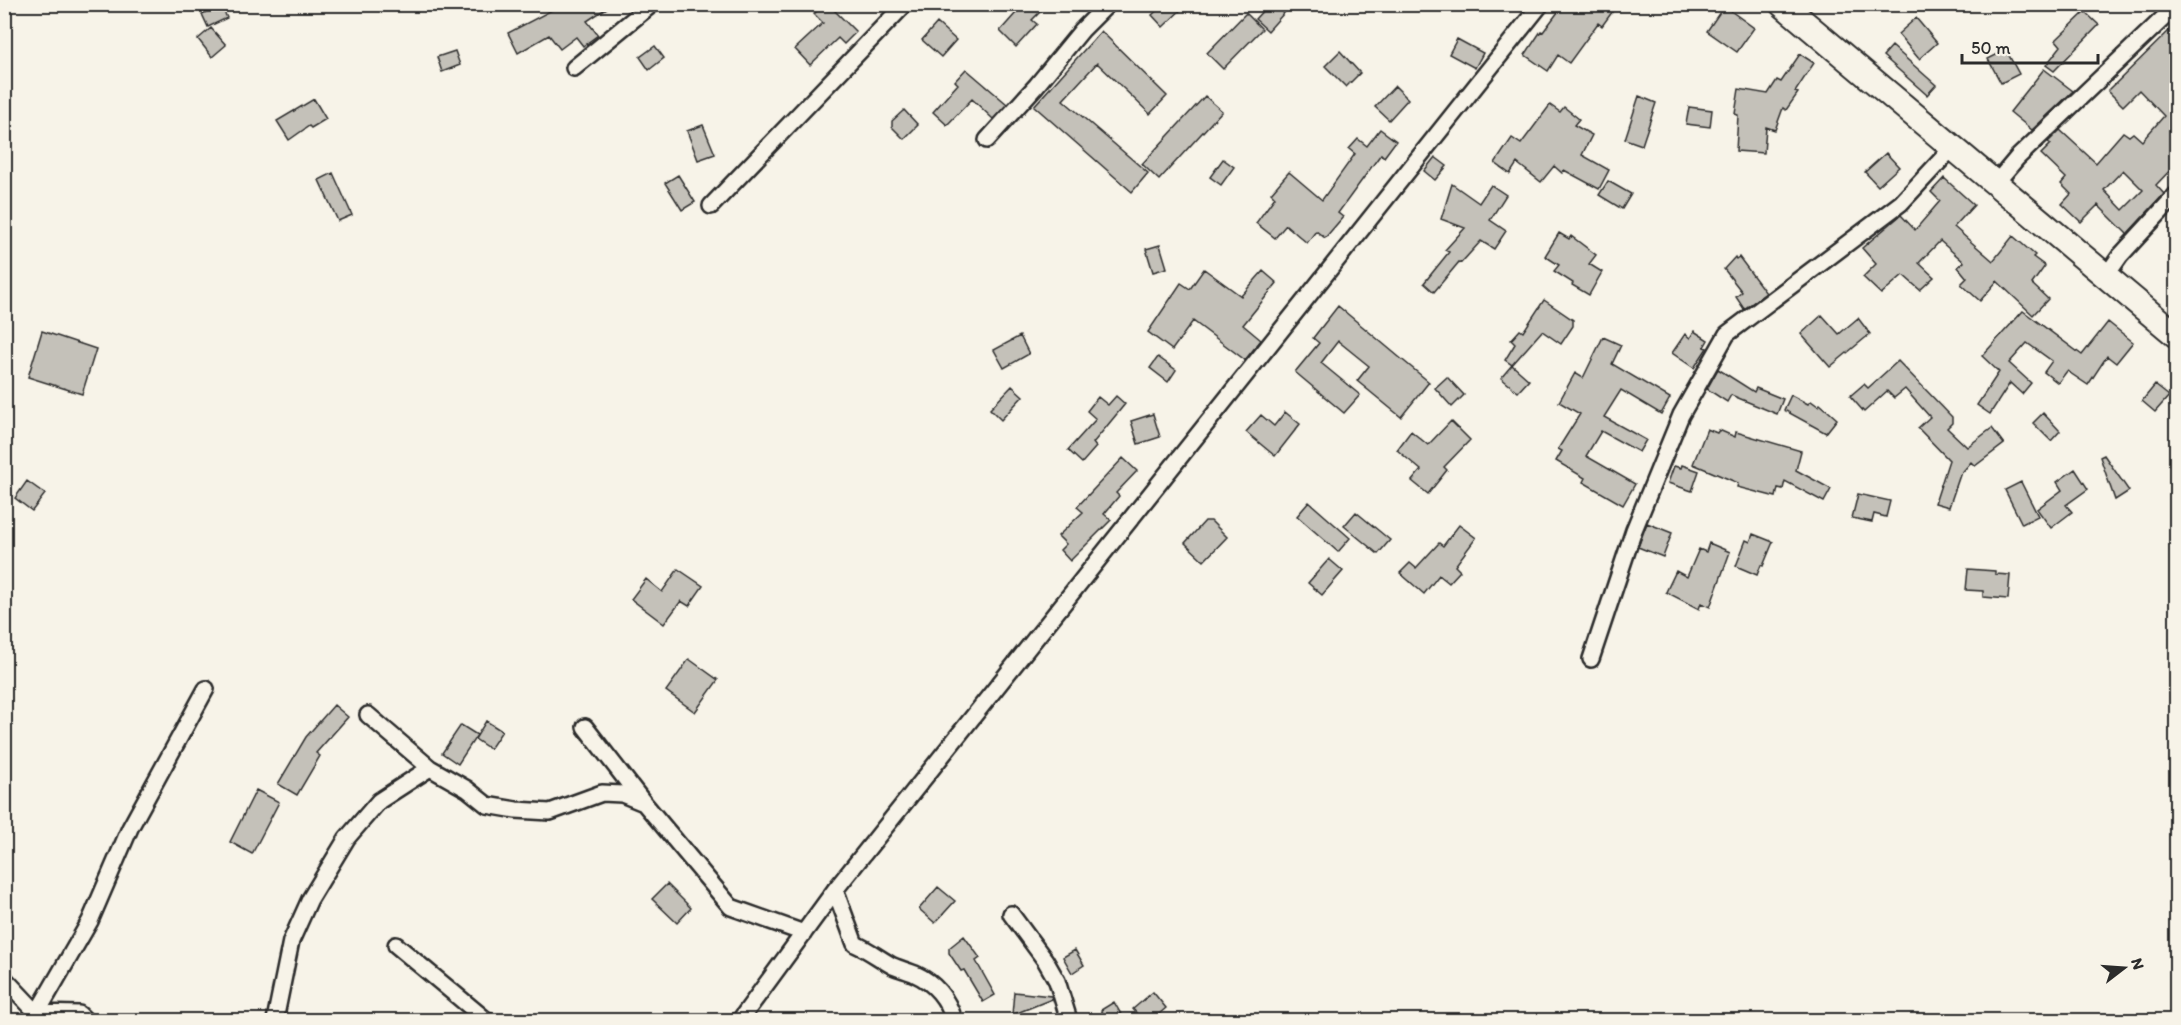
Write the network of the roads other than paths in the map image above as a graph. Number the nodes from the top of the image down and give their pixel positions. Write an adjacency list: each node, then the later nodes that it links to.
1 (652, 4): 7 (street)
2 (905, 4): 12 (street)
3 (1108, 4): 8 (street)
4 (1541, 4): 21 (street)
5 (1782, 4): 9 (highway)
6 (2176, 6): 10 (street)
7 (574, 68)
8 (987, 140)
9 (1953, 147): 10 (highway); 15 (street)
10 (1996, 183): 13 (highway)
11 (2176, 195): 13 (street)
12 (711, 206)
13 (2106, 276): 14 (highway)
14 (2176, 336)
15 (1591, 659)
16 (206, 689): 26 (street)
17 (368, 715): 19 (street)
18 (585, 727): 20 (street)
19 (430, 768): 20 (street); 28 (street)
20 (644, 803): 23 (street)
21 (835, 890): 23 (street); 31 (street)
22 (1011, 914): 32 (street)
23 (804, 933): 30 (street)
24 (396, 945): 29 (street)
25 (4, 978): 26 (street)
26 (34, 1016): 27 (street)
27 (85, 1020)
28 (275, 1020)
29 (486, 1020)
30 (740, 1020)
31 (954, 1020)
32 (1069, 1020)

